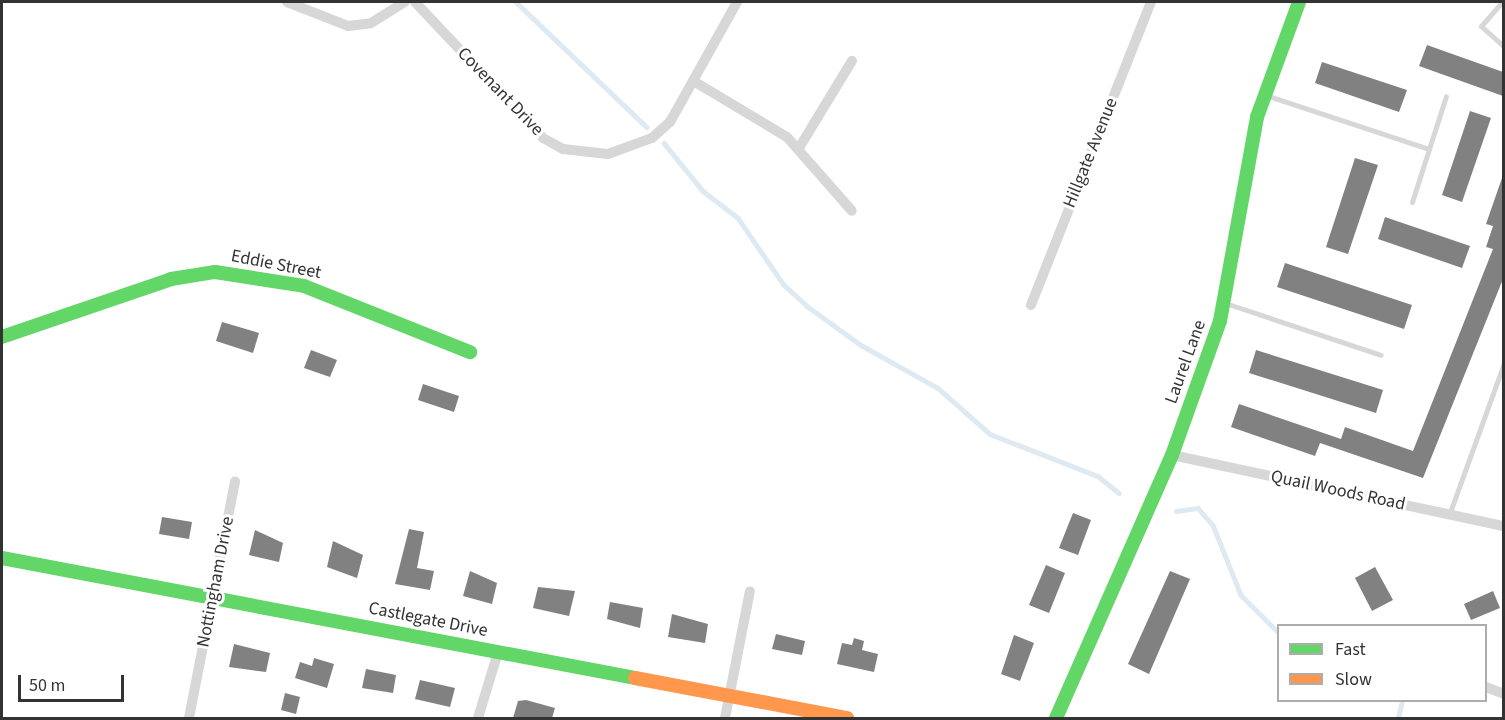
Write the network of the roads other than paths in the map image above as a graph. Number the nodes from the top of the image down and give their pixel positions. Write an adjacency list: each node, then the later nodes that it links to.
1 (287, 2): 2 (street)
2 (405, 2)
3 (415, 2): 10 (street, Covenant Drive)
4 (737, 2): 10 (street, Covenant Drive)
5 (1151, 2): 18 (street, Hillgate Avenue)
6 (1299, 2): 11 (street, Laurel Lane)
7 (1502, 2): 8 (lane)
8 (1503, 47)
9 (852, 61): 13 (street)
10 (695, 82): 13 (street)
11 (1264, 95): 14 (lane); 17 (street, Laurel Lane)
12 (1446, 96): 14 (lane)
13 (799, 148): 16 (street)
14 (1429, 149): 15 (lane)
15 (1412, 202)
16 (852, 211)
17 (1223, 302): 21 (lane); 23 (street, Laurel Lane)
18 (1031, 305)
19 (2, 337): 20 (street, Eddie Street)
20 (470, 352)
21 (1381, 355)
22 (1503, 363): 25 (lane)
23 (1172, 455): 25 (street, Quail Woods Road); 38 (street, Laurel Lane)
24 (235, 481): 29 (street, Nottingham Drive)
25 (1449, 515): 26 (street, Quail Woods Road)
26 (1503, 526)
27 (2, 558): 29 (street, Castlegate Drive)
28 (750, 591): 33 (street)
29 (212, 597): 30 (street, Castlegate Drive); 34 (street, Nottingham Drive)
30 (498, 652): 33 (street, Castlegate Drive); 35 (street)
31 (1487, 688): 32 (street)
32 (1503, 694)
33 (729, 696): 36 (street); 37 (street, Castlegate Drive)
34 (189, 718)
35 (478, 718)
36 (725, 718)
37 (847, 718)
38 (1056, 718)

